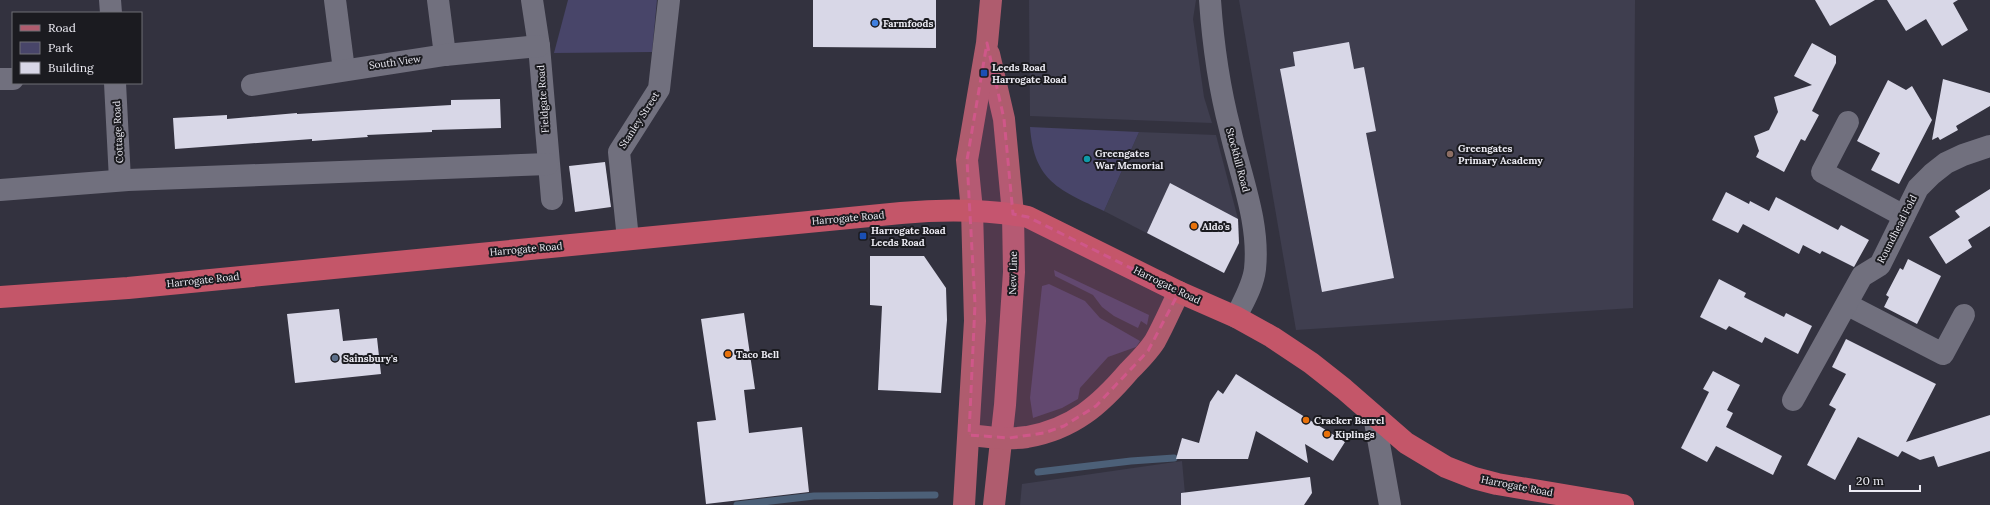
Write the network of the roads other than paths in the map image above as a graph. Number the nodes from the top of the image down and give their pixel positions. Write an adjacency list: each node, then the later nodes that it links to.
1 (110, 0): 8 (street)
2 (335, 0): 12 (street)
3 (438, 0): 11 (street)
4 (532, 0): 10 (street, Fieldgate Road)
5 (669, 0): 26 (street, Stanley Street)
6 (991, 0): 9 (main road, New Line)
7 (1210, 0): 31 (street, Stockhill Road)
8 (111, 12)
9 (987, 43): 23 (main road, New Line); 24 (main road, New Line)
10 (539, 46): 11 (street, South View); 19 (street, Fieldgate Road)
11 (445, 55): 12 (street, South View)
12 (344, 70): 16 (street, South View)
13 (0, 79): 14 (street)
14 (12, 79)
15 (115, 84): 20 (street, Cottage Road)
16 (252, 85)
17 (1848, 122): 25 (street)
18 (1990, 146): 25 (street, Roundhead Fold)
19 (548, 164): 20 (street); 22 (street, Fieldgate Road)
20 (120, 180): 21 (street)
21 (0, 190)
22 (552, 199)
23 (972, 210): 24 (highway, Harrogate Road); 26 (highway, Harrogate Road); 34 (main road, New Line)
24 (1013, 214): 27 (highway, Harrogate Road); 35 (main road, New Line)
25 (1904, 216): 29 (street, Roundhead Fold)
26 (628, 239): 28 (highway, Harrogate Road)
27 (1179, 292): 31 (highway, Harrogate Road); 35 (main road)
28 (0, 297)
29 (1848, 305): 30 (street); 32 (street, Roundhead Fold)
30 (1964, 315)
31 (1236, 317): 33 (highway, Harrogate Road)
32 (1793, 400)
33 (1374, 416): 38 (street); 39 (highway, Harrogate Road)
34 (969, 436): 35 (main road); 36 (main road, New Line)
35 (1002, 439): 37 (main road, New Line)
36 (964, 505)
37 (994, 505)
38 (1390, 505)
39 (1623, 505)

